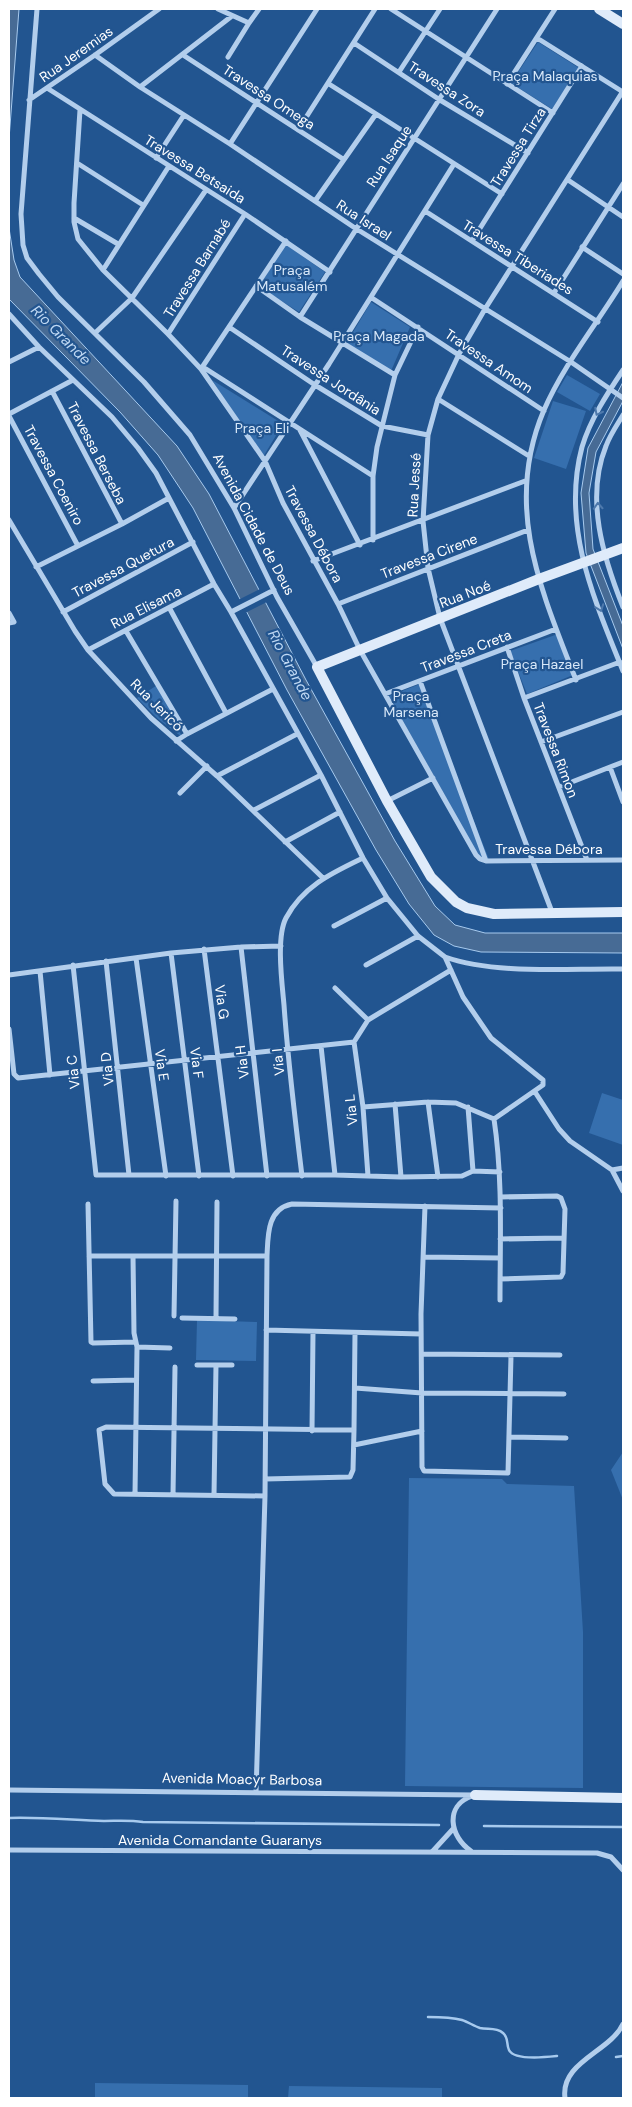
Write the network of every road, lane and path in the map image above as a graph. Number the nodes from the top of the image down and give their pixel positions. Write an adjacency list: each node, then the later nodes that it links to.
1 (37, 9): 29 (street, Avenida Cidade de Deus)
2 (159, 9): 18 (street, Rua Jeremias)
3 (218, 9): 12 (street)
4 (259, 9): 13 (street)
5 (317, 9): 31 (street)
6 (376, 9): 17 (street)
7 (392, 9): 15 (street)
8 (440, 9): 15 (street)
9 (498, 9): 21 (street, Rua Isaque)
10 (554, 9): 16 (street)
11 (599, 9): 14 (street)
12 (232, 16): 13 (street); 19 (street)
13 (249, 23): 20 (street)
14 (623, 24)
15 (426, 31): 21 (street); 23 (street)
16 (537, 38): 22 (street); 25 (street)
17 (354, 43): 23 (street, Travessa Zora); 24 (street)
18 (95, 55): 26 (street, Rua Israel); 27 (street, Rua Jeremias)
19 (183, 55): 26 (street); 31 (street, Travessa Omega)
20 (228, 57)
21 (466, 58): 25 (street); 30 (street, Rua Isaque)
22 (582, 66): 28 (street); 33 (street, Travessa Tirza)
23 (399, 72): 30 (street, Travessa Zora)
24 (329, 84): 34 (street); 36 (street)
25 (507, 84): 33 (street)
26 (140, 87): 35 (street, Rua Israel)
27 (47, 88): 29 (street, Rua Jeremias); 32 (street, Travessa Betsaida)
28 (623, 91): 45 (street, Rua Jessé)
29 (30, 100): 77 (street, Avenida Cidade de Deus)
30 (440, 100): 37 (street, Rua Isaque); 39 (street, Travessa Zora)
31 (256, 102): 36 (street, Travessa Omega); 38 (street)
32 (80, 110): 40 (street, Travessa Betsaida); 42 (street, Travessa Débora)
33 (552, 113): 39 (street, Travessa Tirza)
34 (376, 114): 37 (street); 41 (street)
35 (184, 115): 38 (street, Rua Israel); 40 (street)
36 (298, 130): 41 (street, Travessa Omega)
37 (414, 139): 43 (street); 56 (street, Rua Isaque)
38 (230, 144): 49 (street, Rua Israel)
39 (528, 153): 48 (street, Travessa Tirza)
40 (156, 158): 44 (street, Travessa Betsaida)
41 (343, 159): 49 (street)
42 (77, 163): 50 (street); 55 (street, Travessa Débora)
43 (454, 164): 48 (street); 52 (street)
44 (168, 166): 47 (street, Travessa Betsaida); 50 (street)
45 (568, 180): 51 (street); 62 (street, Rua Jessé)
46 (623, 184): 51 (street)
47 (206, 190): 53 (street, Travessa Betsaida); 69 (street)
48 (502, 194): 58 (street, Travessa Tirza)
49 (315, 201): 56 (street, Rua Israel)
50 (143, 205): 59 (street)
51 (609, 207): 54 (street); 60 (street)
52 (425, 211): 58 (street, Travessa Tiberiades); 61 (street)
53 (244, 214): 57 (street, Travessa Betsaida); 78 (street, Travessa Barnabé)
54 (623, 217)
55 (74, 218): 59 (street); 63 (street, Travessa Débora)
56 (356, 228): 61 (street, Rua Israel); 64 (street, Rua Isaque)
57 (286, 241): 64 (street, Travessa Betsaida); 67 (street)
58 (472, 241): 62 (street, Travessa Tiberiades)
59 (118, 244): 63 (street)
60 (582, 247): 65 (street); 68 (street)
61 (398, 255): 70 (street); 71 (street, Rua Israel)
62 (512, 268): 68 (street, Travessa Tiberiades); 71 (street, Rua Jessé)
63 (102, 270): 69 (street, Travessa Débora)
64 (330, 272): 73 (street, Rua Isaque)
65 (623, 274)
66 (623, 281): 74 (street)
67 (256, 286): 73 (street); 75 (street)
68 (554, 293): 74 (street, Travessa Tiberiades)
69 (132, 298): 77 (street); 78 (street, Travessa Débora)
70 (372, 298): 76 (street, Travessa Amom); 79 (street)
71 (485, 309): 81 (street, Rua Jessé); 83 (street, Rua Israel)
72 (9, 314): 80 (street)
73 (300, 317): 79 (street)
74 (598, 322): 83 (street)
75 (229, 327): 84 (street); 88 (street, Travessa Jordânia)
76 (418, 327): 81 (street, Travessa Amom); 86 (street)
77 (95, 333): 105 (street, Avenida Cidade de Deus)
78 (168, 334): 84 (street, Travessa Débora)
79 (342, 344): 86 (street); 88 (street)
80 (39, 348): 82 (street); 87 (street)
81 (459, 354): 92 (street, Rua Jessé); 93 (street, Travessa Amom)
82 (9, 362)
83 (571, 362): 90 (street, Rua Israel); 93 (street)
84 (202, 368): 96 (street); 101 (street, Travessa Débora)
85 (623, 370): 90 (street)
86 (396, 376): 97 (street)
87 (73, 380): 89 (street); 104 (street)
88 (315, 385): 96 (street); 97 (street, Travessa Jordânia)
89 (52, 391): 94 (street); 108 (street, Travessa Berseba)
90 (612, 391): 91 (street, Rua Israel); 117 (street, one-way to 117)
91 (623, 398)
92 (438, 400): 99 (street, Rua Jessé); 100 (street)
93 (544, 411): 100 (street)
94 (9, 415): 113 (street, Travessa Coeniro)
95 (623, 415): 115 (street, one-way to 95)
96 (291, 423): 98 (street); 101 (street)
97 (382, 426): 99 (street, Travessa Jordânia); 102 (street)
98 (300, 430): 102 (street); 112 (street)
99 (428, 435): 107 (street, Rua Jessé)
100 (529, 456): 103 (street)
101 (265, 461): 105 (street); 116 (street, Travessa Débora)
102 (373, 476): 110 (street)
103 (525, 481): 107 (street); 109 (street)
104 (169, 498): 108 (street); 111 (street)
105 (234, 508): 122 (street, Avenida Cidade de Deus)
106 (9, 520): 118 (street, Rua Jericó)
107 (423, 521): 110 (street); 119 (street, Rua Jessé)
108 (122, 524): 113 (street)
109 (528, 530): 119 (street, Travessa Cirene); 120 (street)
110 (373, 540): 112 (street)
111 (193, 542): 121 (street); 126 (street, Travessa Quetura)
112 (360, 544): 116 (street)
113 (78, 546): 118 (street)
114 (623, 548): 115 (street, Rua Noé)
115 (603, 555): 117 (street, Rua Noé); 123 (street)
116 (313, 561): 124 (street, Travessa Débora)
117 (584, 562): 120 (street, Rua Noé); 136 (street, one-way to 136)
118 (36, 566): 126 (street, Rua Jericó)
119 (428, 568): 124 (street, Travessa Cirene); 129 (street, Rua Jessé)
120 (539, 579): 129 (street, Rua Noé); 131 (street)
121 (214, 584): 125 (street, Rua Elisama); 127 (street)
122 (274, 590): 127 (street); 138 (street, Avenida Cidade de Deus)
123 (622, 603)
124 (338, 604): 135 (street, Travessa Débora)
125 (170, 609): 132 (street, Rua Elisama); 146 (street)
126 (63, 612): 134 (street, Rua Jericó)
127 (231, 612): 142 (street)
128 (9, 613): 130 (street)
129 (440, 618): 135 (street, Rua Noé); 137 (street, Rua Jessé)
130 (12, 623)
131 (556, 628): 133 (street, Travessa Creta); 140 (street)
132 (126, 631): 134 (street, Rua Elisama); 147 (street)
133 (507, 647): 137 (street, Travessa Creta); 144 (street, Travessa Rimon)
134 (88, 650): 149 (street, Rua Jericó)
135 (360, 650): 138 (street, Rua Noé); 143 (street, Travessa Débora)
136 (620, 662): 139 (street); 140 (street)
137 (458, 666): 141 (street, Travessa Creta); 165 (street, Rua Jessé)
138 (317, 667): 159 (street, Avenida Cidade de Deus)
139 (623, 671)
140 (576, 680): 144 (street)
141 (420, 681): 143 (street, Travessa Creta); 168 (street)
142 (273, 689): 146 (street); 148 (street)
143 (385, 694): 156 (street, Travessa Débora)
144 (524, 698): 150 (street, Travessa Rimon)
145 (623, 712): 150 (street)
146 (226, 713): 147 (street)
147 (187, 734): 149 (street)
148 (297, 734): 154 (street); 155 (street)
149 (176, 741): 152 (street, Rua Jericó)
150 (541, 742): 157 (street, Travessa Rimon)
151 (623, 762): 153 (street)
152 (207, 766): 155 (street, Rua Jericó); 158 (street)
153 (610, 767): 157 (street); 160 (street)
154 (321, 775): 161 (street); 162 (street)
155 (217, 776): 161 (street, Rua Jericó)
156 (433, 778): 159 (street); 168 (street, Travessa Débora)
157 (559, 787): 166 (street, Travessa Rimon)
158 (180, 793)
159 (387, 801): 171 (street, Avenida Cidade de Deus)
160 (623, 802)
161 (254, 810): 163 (street, Rua Jericó)
162 (340, 812): 163 (street); 164 (street)
163 (286, 842): 169 (street, Rua Jericó)
164 (362, 858): 169 (street, Via I); 170 (street)
165 (533, 860): 166 (street, Travessa Débora); 168 (street, Travessa Débora); 171 (street, Rua Jessé)
166 (587, 860): 167 (street, Travessa Débora)
167 (623, 860)
168 (486, 861)
169 (323, 878): 176 (street, Via I)
170 (387, 898): 173 (street); 174 (street)
171 (552, 912): 172 (street, Avenida Cidade de Deus)
172 (623, 912)
173 (334, 926)
174 (418, 936): 179 (street); 183 (street)
175 (241, 946): 176 (street); 177 (street); 194 (street, Via H)
176 (281, 946): 193 (street, Via I)
177 (204, 949): 178 (street); 195 (street, Via G)
178 (171, 953): 180 (street); 196 (street, Via F)
179 (445, 957): 184 (street); 185 (street)
180 (136, 958): 181 (street); 197 (street, Via E)
181 (106, 961): 182 (street); 198 (street, Via D)
182 (73, 965): 186 (street); 199 (street, Via C)
183 (366, 965)
184 (623, 969)
185 (451, 970): 189 (street); 201 (street)
186 (40, 971): 187 (street); 200 (street)
187 (9, 975)
188 (335, 988): 189 (street)
189 (368, 1020): 191 (street)
190 (9, 1029): 200 (street)
191 (354, 1042): 192 (street); 204 (street, Via L)
192 (322, 1046): 193 (street); 212 (street)
193 (287, 1049): 194 (street); 217 (street, Via I)
194 (252, 1053): 195 (street); 216 (street, Via H)
195 (219, 1057): 196 (street); 215 (street, Via G)
196 (185, 1061): 197 (street); 214 (street, Via F)
197 (151, 1064): 198 (street); 213 (street, Via E)
198 (119, 1068): 199 (street); 211 (street, Via D)
199 (85, 1072): 200 (street); 211 (street, Via C)
200 (50, 1075)
201 (535, 1092): 206 (street); 208 (street)
202 (428, 1102): 203 (street); 205 (street); 219 (street)
203 (395, 1104): 204 (street); 220 (street)
204 (363, 1107): 218 (street, Via L)
205 (468, 1107): 206 (street); 209 (street)
206 (494, 1119): 210 (street)
207 (623, 1168): 208 (street)
208 (612, 1170): 221 (street)
209 (473, 1171): 210 (street); 219 (street)
210 (500, 1172): 222 (street)
211 (129, 1175): 213 (street)
212 (335, 1175): 217 (street); 218 (street)
213 (166, 1176): 214 (street)
214 (199, 1176): 215 (street)
215 (233, 1176): 216 (street)
216 (267, 1176): 217 (street)
217 (302, 1176)
218 (368, 1176): 220 (street)
219 (438, 1177): 220 (street)
220 (402, 1178)
221 (623, 1191)
222 (501, 1197): 227 (street); 228 (street)
223 (176, 1201): 232 (street)
224 (217, 1202): 234 (street)
225 (88, 1204): 230 (street)
226 (425, 1206): 227 (street); 233 (street); 235 (street)
227 (501, 1208): 229 (street)
228 (564, 1238): 229 (street); 237 (street)
229 (500, 1239): 236 (street)
230 (89, 1256): 231 (street); 247 (street)
231 (133, 1256): 232 (street); 247 (street)
232 (175, 1256): 234 (street); 239 (street)
233 (267, 1256): 234 (street); 243 (street)
234 (217, 1257): 241 (street)
235 (423, 1257): 236 (street); 246 (street)
236 (500, 1258): 237 (street)
237 (500, 1279): 238 (street)
238 (500, 1300)
239 (174, 1316)
240 (182, 1318): 241 (street)
241 (216, 1318): 242 (street)
242 (235, 1319)
243 (266, 1330): 244 (street); 265 (street)
244 (313, 1332): 245 (street); 267 (street)
245 (355, 1333): 246 (street); 258 (street)
246 (421, 1334): 249 (street)
247 (136, 1344): 248 (street); 256 (street)
248 (170, 1348)
249 (422, 1354): 250 (street); 259 (street)
250 (511, 1356): 251 (street); 260 (street)
251 (560, 1356)
252 (197, 1365): 253 (street)
253 (216, 1365): 254 (street); 264 (street)
254 (232, 1365)
255 (175, 1367): 263 (street)
256 (136, 1380): 257 (street); 262 (street)
257 (93, 1381)
258 (356, 1388): 259 (street); 266 (street)
259 (422, 1393): 260 (street); 268 (street)
260 (510, 1393): 261 (street); 269 (street)
261 (564, 1394)
262 (135, 1428): 263 (street); 273 (street); 273 (street)
263 (174, 1429): 264 (street); 274 (street)
264 (215, 1430): 265 (street); 275 (street)
265 (266, 1430): 267 (street); 272 (street)
266 (354, 1430): 267 (street); 271 (street)
267 (312, 1431)
268 (422, 1431): 269 (street); 271 (street)
269 (509, 1437): 270 (street)
270 (566, 1438)
271 (354, 1445): 272 (street)
272 (265, 1479): 276 (street)
273 (135, 1494): 274 (street)
274 (173, 1495): 275 (street)
275 (214, 1495): 276 (street)
276 (265, 1496): 278 (street)
277 (9, 1790): 278 (street, Avenida Moacyr Barbosa)
278 (256, 1793): 279 (street, Avenida Moacyr Barbosa)
279 (475, 1795): 280 (street, Avenida Moacyr Barbosa); 281 (street)
280 (623, 1798)
281 (453, 1829): 283 (street); 284 (street)
282 (9, 1850): 283 (street, Avenida Comandante Guaranys)
283 (432, 1852): 284 (street, Avenida Comandante Guaranys)
284 (471, 1852): 285 (street, Avenida Comandante Guaranys)
285 (623, 1870)
286 (623, 2024): 287 (street)
287 (565, 2098)

